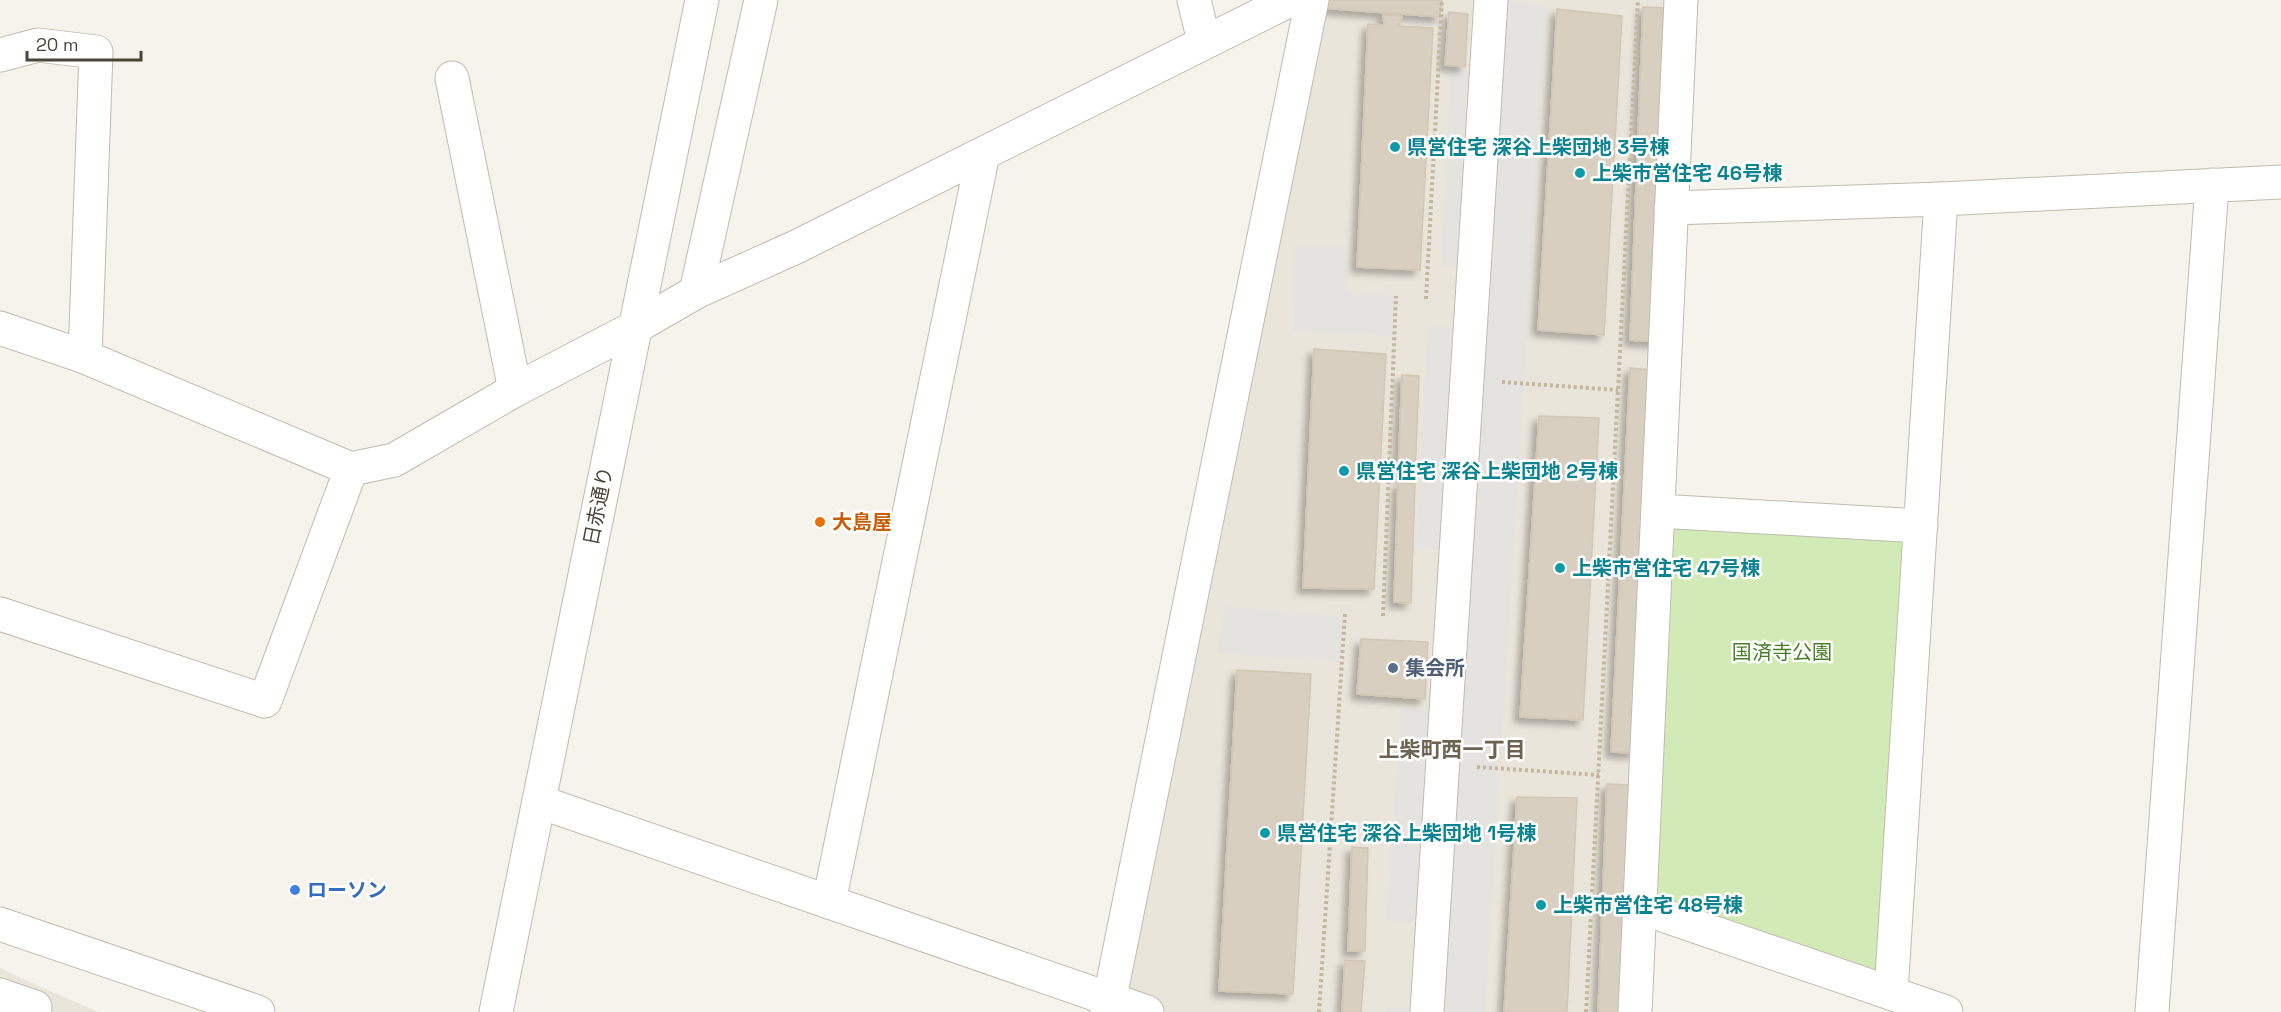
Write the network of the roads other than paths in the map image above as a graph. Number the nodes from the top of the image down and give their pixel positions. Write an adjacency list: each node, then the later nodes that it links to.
1 (702, 0): 18 (street, 日赤通り)
2 (761, 0): 16 (street)
3 (1194, 0): 8 (street)
4 (1290, 0): 8 (street)
5 (1312, 0): 31 (street)
6 (1491, 0): 36 (street)
7 (1681, 0): 15 (street)
8 (1204, 41): 11 (street)
9 (0, 55): 19 (street)
10 (452, 78): 20 (street)
11 (983, 154): 16 (street); 26 (street)
12 (2281, 182): 13 (street)
13 (2212, 185): 14 (street); 39 (street)
14 (1941, 199): 15 (street); 23 (street)
15 (1671, 208): 22 (street)
16 (696, 292): 18 (street)
17 (0, 328): 19 (street)
18 (632, 330): 20 (street); 25 (street, 日赤通り)
19 (85, 357): 21 (street)
20 (515, 390): 21 (street)
21 (351, 469): 24 (street)
22 (1658, 511): 23 (street); 27 (street)
23 (1921, 526): 29 (street)
24 (0, 614)
25 (540, 802): 26 (street); 34 (street, 日赤通り)
26 (830, 902): 31 (street)
27 (1639, 907): 29 (street); 37 (street)
28 (0, 924): 33 (street)
29 (1891, 993): 38 (street)
30 (0, 995): 32 (street)
31 (1109, 1005): 35 (street)
32 (33, 1012)
33 (258, 1012)
34 (496, 1012)
35 (1147, 1012)
36 (1427, 1012)
37 (1635, 1012)
38 (1946, 1012)
39 (2152, 1012)

